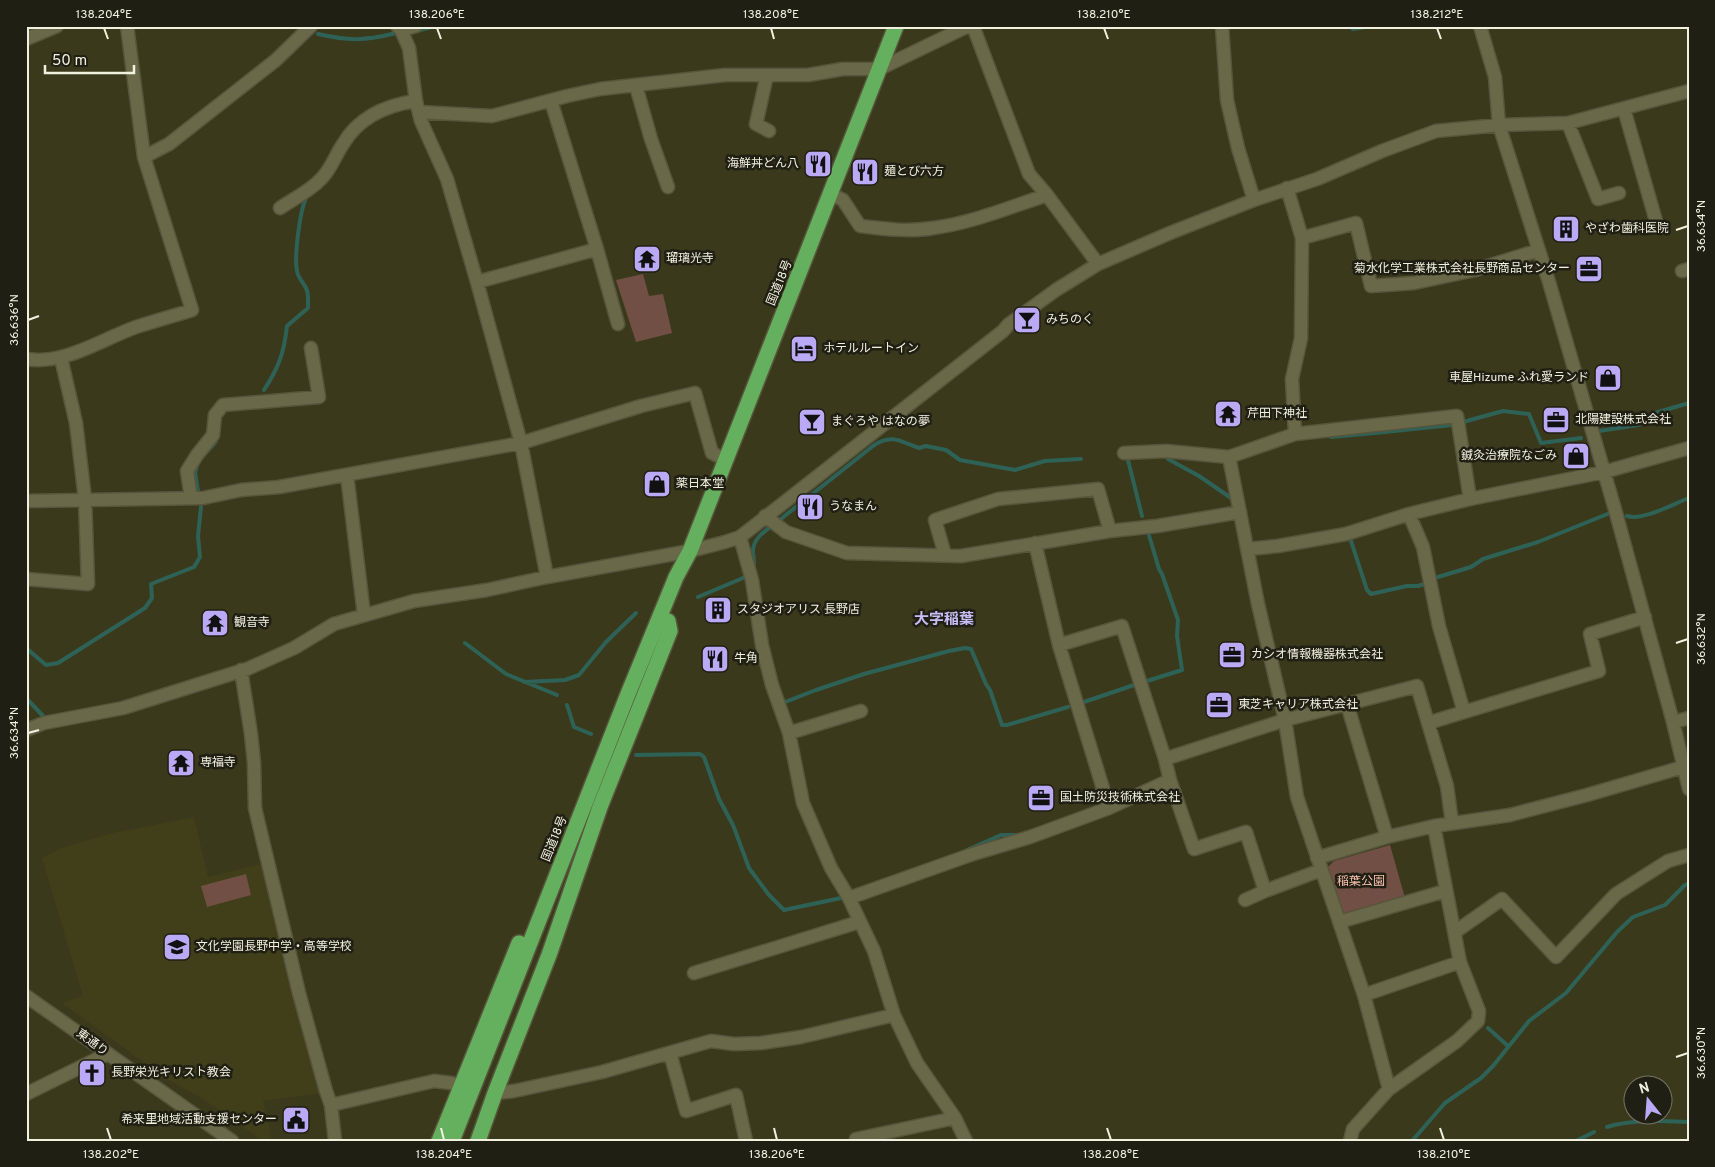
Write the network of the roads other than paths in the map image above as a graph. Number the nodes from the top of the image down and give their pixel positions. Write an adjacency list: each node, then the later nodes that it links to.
1 (57, 26): 11 (street)
2 (127, 26): 22 (street)
3 (311, 26): 22 (street)
4 (416, 26): 10 (street)
5 (896, 26): 12 (highway, 国道18号)
6 (968, 26): 12 (street)
7 (973, 26): 27 (street)
8 (1222, 26): 28 (street)
9 (1480, 26): 20 (street)
10 (399, 28): 17 (street)
11 (26, 40)
12 (879, 69): 13 (street); 26 (highway, 国道18号)
13 (767, 75): 14 (street); 21 (street)
14 (636, 86): 16 (street); 23 (street)
15 (1689, 91): 18 (street)
16 (550, 101): 17 (street); 32 (street)
17 (418, 106): 29 (street); 35 (street)
18 (1624, 109): 19 (street); 30 (street)
19 (1568, 123): 20 (street); 25 (street)
20 (1499, 125): 24 (street); 33 (street)
21 (769, 131)
22 (144, 156): 38 (street)
23 (668, 188)
24 (1287, 188): 28 (street); 31 (street)
25 (1619, 192)
26 (831, 194): 27 (street); 45 (highway, 国道18号)
27 (1047, 195): 34 (street)
28 (1254, 200): 34 (street)
29 (280, 208)
30 (1658, 228)
31 (1302, 238): 33 (street); 40 (street)
32 (597, 249): 35 (street); 36 (street)
33 (1539, 250): 46 (street)
34 (1098, 264): 54 (street)
35 (477, 282): 41 (street)
36 (618, 324)
37 (311, 348): 48 (street)
38 (61, 358): 39 (street); 49 (street)
39 (26, 359)
40 (1295, 434): 44 (street); 50 (street)
41 (521, 443): 45 (street); 47 (street); 61 (street)
42 (1689, 448): 46 (street)
43 (1124, 453): 44 (street)
44 (1229, 457): 52 (street)
45 (726, 460): 59 (highway, 国道18号)
46 (1604, 472): 50 (street); 64 (street)
47 (347, 476): 48 (street); 63 (street)
48 (191, 498): 49 (street)
49 (84, 499): 51 (street); 62 (street)
50 (1470, 499): 53 (street)
51 (26, 501)
52 (1240, 512): 55 (street); 58 (street)
53 (1409, 514): 58 (street); 70 (street)
54 (766, 516): 56 (street); 60 (street)
55 (1110, 531): 57 (street); 60 (street)
56 (740, 537): 59 (street); 77 (street)
57 (1035, 543): 60 (street); 66 (street)
58 (1248, 549): 72 (street)
59 (690, 551): 61 (street); 65 (highway, 国道18号); 74 (highway, 国道18号)
60 (945, 555)
61 (547, 577): 63 (street)
62 (26, 579)
63 (364, 615): 67 (street)
64 (1645, 617): 70 (street); 73 (street)
65 (668, 622): 95 (highway, 国道18号); 105 (highway)
66 (1059, 645): 78 (street); 81 (street)
67 (241, 670): 76 (street); 107 (street)
68 (1347, 704): 72 (street); 75 (street); 84 (street)
69 (861, 711): 77 (street)
70 (1464, 712): 75 (street)
71 (1689, 718): 73 (street)
72 (1285, 720): 78 (street); 86 (street)
73 (1673, 722): 79 (street)
74 (616, 723): 95 (highway, 国道18号); 103 (highway)
75 (1428, 723): 82 (street)
76 (26, 730)
77 (789, 733): 90 (street)
78 (1165, 759): 80 (street)
79 (1687, 777): 82 (street)
80 (1170, 780): 81 (street); 88 (street)
81 (1109, 808): 90 (street)
82 (1452, 823): 83 (street)
83 (1434, 826): 84 (street); 89 (street)
84 (1387, 838): 86 (street)
85 (1689, 855): 94 (street)
86 (1317, 858): 87 (street)
87 (1321, 870): 88 (street); 93 (street)
88 (1265, 891): 91 (street)
89 (1445, 891): 93 (street); 94 (street)
90 (849, 898): 92 (street)
91 (1244, 900)
92 (859, 922): 97 (street); 100 (street)
93 (1339, 922): 98 (street)
94 (1455, 932): 96 (street)
95 (533, 948): 112 (highway, 国道18号); 113 (highway, 国道18号)
96 (1460, 962): 98 (street); 104 (street)
97 (694, 973)
98 (1364, 994): 104 (street)
99 (26, 996): 102 (street, 東通り)
100 (894, 1016): 101 (street); 108 (street)
101 (670, 1053): 105 (street); 115 (street)
102 (107, 1054): 106 (street); 109 (street, 東通り)
103 (461, 1086): 107 (street); 111 (highway)
104 (1389, 1089): 118 (street)
105 (495, 1093): 114 (highway)
106 (26, 1094)
107 (331, 1105): 110 (street)
108 (955, 1118): 116 (street); 117 (street)
109 (232, 1141)
110 (334, 1141)
111 (439, 1141)
112 (452, 1141)
113 (460, 1141)
114 (478, 1141)
115 (746, 1141)
116 (856, 1141)
117 (966, 1141)
118 (1350, 1141)

